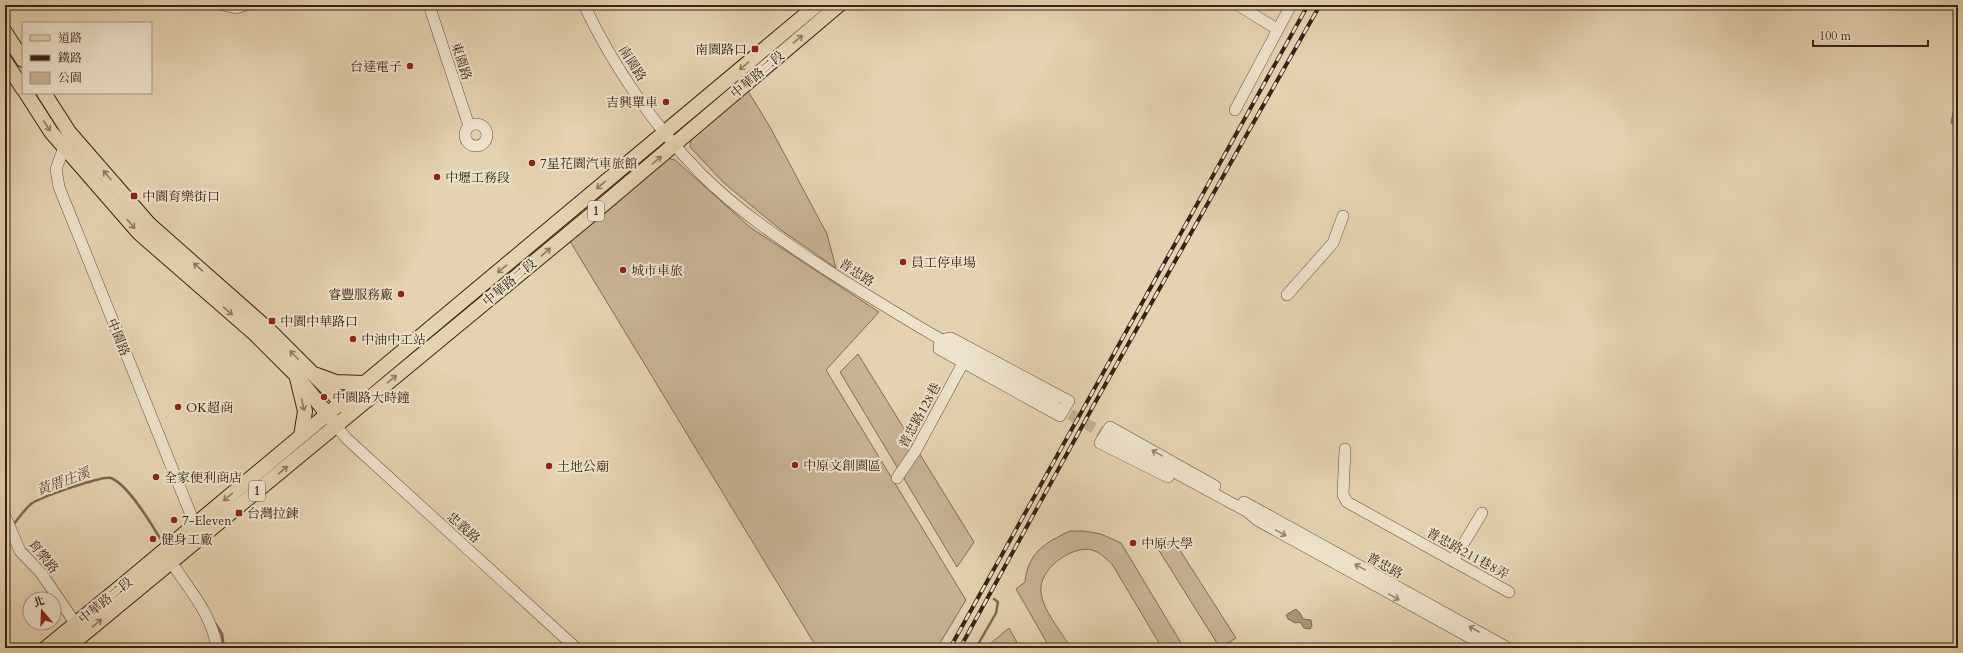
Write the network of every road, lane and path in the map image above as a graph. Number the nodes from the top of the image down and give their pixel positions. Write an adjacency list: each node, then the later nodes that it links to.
1 (224, 5): 2 (street)
2 (246, 5)
3 (428, 5): 17 (street, 東園路)
4 (584, 5): 19 (street, 南園路)
5 (817, 5): 19 (main road, 中華路二段 / 1, one-way to 19)
6 (839, 5): 20 (main road, 中華路二段 / 1, one-way to 6)
7 (1290, 5): 9 (street)
8 (1243, 6): 9 (street)
9 (1277, 30): 16 (street)
10 (6, 37): 11 (main road)
11 (22, 59)
12 (5, 61): 13 (main road)
13 (22, 87)
14 (27, 94): 21 (main road, one-way to 21)
15 (45, 94): 18 (main road)
16 (1235, 110)
17 (469, 126)
18 (69, 132): 21 (street, 中園路); 26 (main road, one-way to 18)
19 (665, 132): 20 (street, 普忠路); 28 (main road, 中華路二段 / 1, one-way to 28)
20 (674, 145): 24 (street, 普忠路); 31 (main road, 中華路二段 / 1, one-way to 20)
21 (64, 147): 27 (main road, one-way to 27); 42 (street, 中園路)
22 (1343, 216): 23 (street)
23 (1287, 295)
24 (940, 340): 25 (street); 25 (street); 30 (street, 普忠路)
25 (963, 363): 37 (street, 普忠路128巷)
26 (311, 372): 28 (main road); 29 (main road)
27 (296, 374): 32 (main road); 34 (main road, one-way to 34)
28 (365, 383): 29 (main road, 中華路二段 / 1)
29 (342, 402): 31 (main road); 32 (main road, 中華路二段 / 1)
30 (1056, 406)
31 (351, 413): 33 (main road, 中華路二段 / 1)
32 (327, 414): 33 (main road); 34 (main road, 中華路二段 / 1)
33 (336, 426): 43 (main road, 中華路二段 / 1, one-way to 33); 50 (street, 忠義路)
34 (301, 436): 42 (main road, 中華路二段 / 1, one-way to 42)
35 (1111, 438): 40 (street, 普忠路)
36 (1345, 449): 44 (street, 普忠路211巷8弄)
37 (897, 478)
38 (1482, 513): 44 (street)
39 (5, 516): 41 (street)
40 (1261, 517): 40 (street, one-way to 40); 51 (street, 普忠路, one-way to 51); 52 (street, 普忠路, one-way to 40)
41 (6, 520): 46 (street, 育樂路)
42 (195, 525): 43 (main road, 中華路二段 / 1)
43 (170, 554): 46 (main road, 中華路二段 / 1); 49 (street)
44 (1453, 561): 45 (street, 普忠路211巷8弄)
45 (1508, 592)
46 (80, 629): 47 (main road, 中華路二段 / 1); 48 (main road, 中華路二段 / 1)
47 (46, 648)
48 (67, 648)
49 (217, 648)
50 (576, 648)
51 (1489, 648)
52 (1508, 648)

